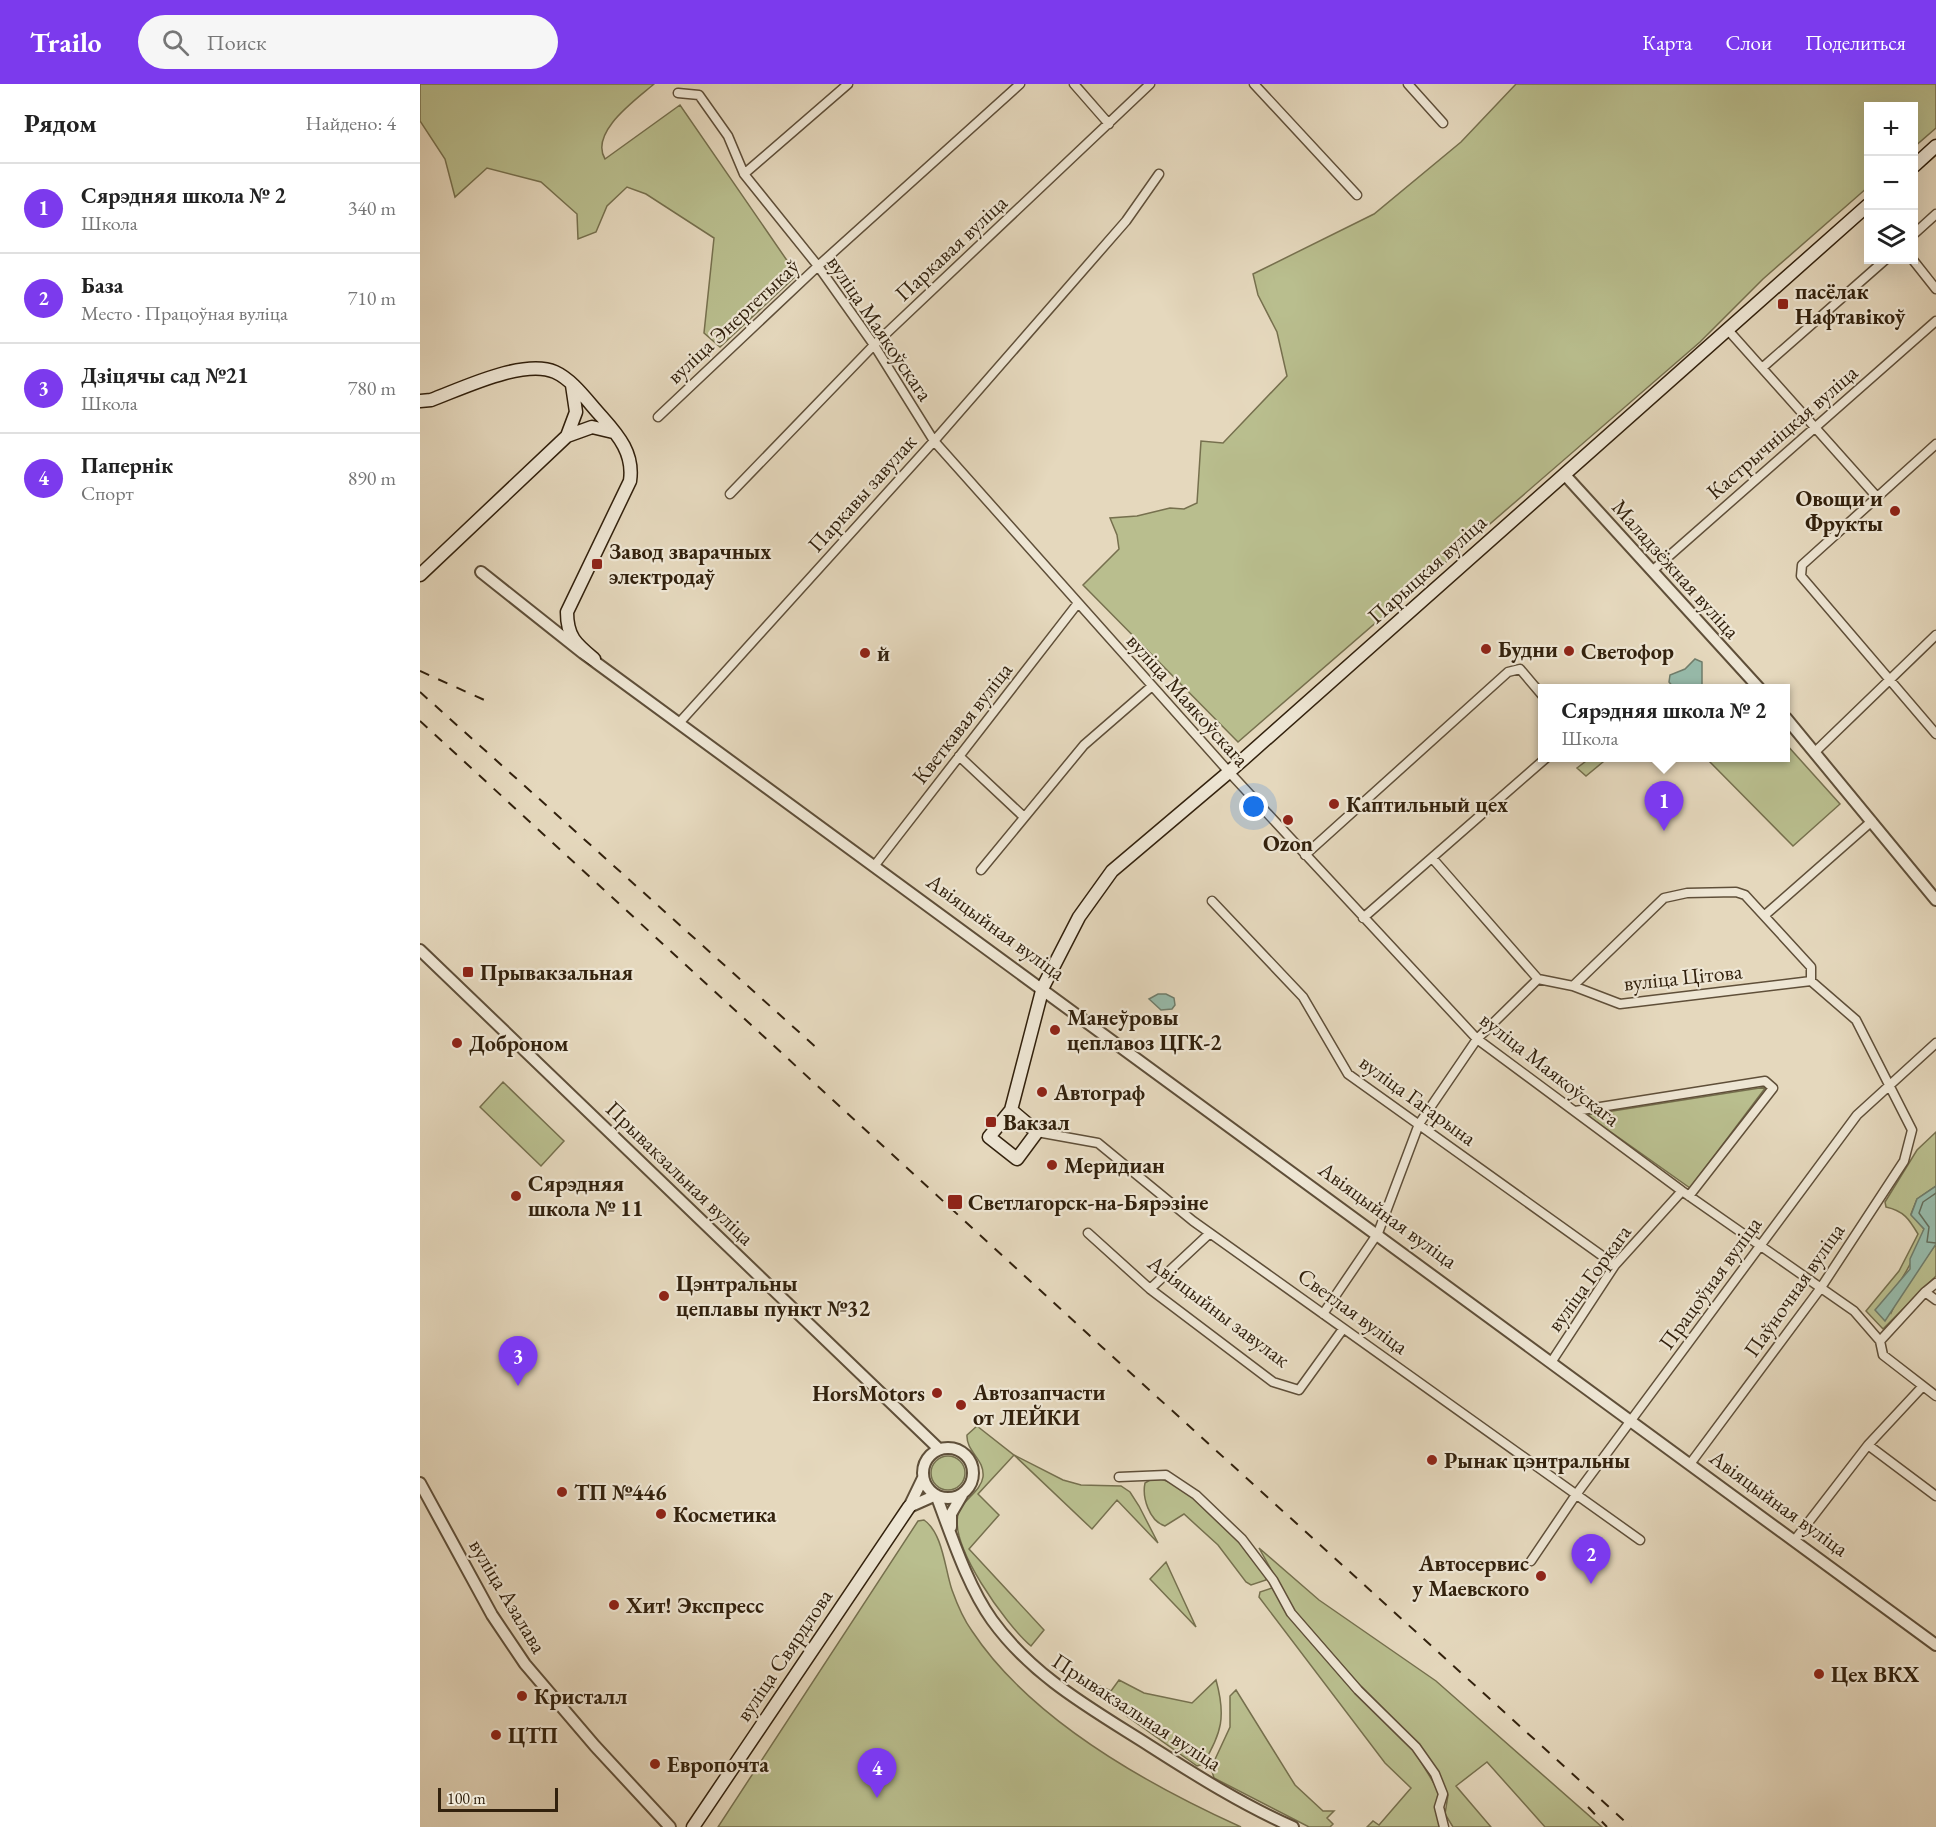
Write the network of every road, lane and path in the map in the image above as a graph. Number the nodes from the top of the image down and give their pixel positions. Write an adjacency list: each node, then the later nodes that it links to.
1 (848, 84): 12 (street)
2 (1020, 84): 20 (street, вуліца Энергетыкаў)
3 (1074, 84): 8 (street)
4 (1150, 84): 8 (street, Паркавая вуліца)
5 (1254, 84): 14 (street)
6 (1408, 84): 9 (street)
7 (678, 93): 12 (street, вуліца Маякоўскага)
8 (1109, 123): 24 (street, Паркавая вуліца)
9 (1443, 123)
10 (1935, 147): 11 (main road)
11 (1918, 162)
12 (744, 174): 20 (street, вуліца Маякоўскага)
13 (1159, 174): 32 (street, Паркавы завулак)
14 (1357, 195)
15 (1864, 210): 23 (main road, Парыцкая вуліца)
16 (1936, 214): 17 (street)
17 (1918, 230)
18 (1880, 264): 25 (street)
19 (1916, 264): 21 (street)
20 (818, 266): 24 (street, вуліца Маякоўскага); 28 (street, вуліца Энергетыкаў)
21 (1936, 289)
22 (1936, 321): 29 (street, Кастрычніцкая вуліца)
23 (1728, 330): 25 (street); 34 (main road, Парыцкая вуліца)
24 (874, 345): 32 (street, вуліца Маякоўскага); 35 (street, Паркавая вуліца)
25 (1762, 368): 29 (street)
26 (572, 385): 27 (main road, Авіяцыйная вуліца); 30 (main road, Авіяцыйная вуліца); 31 (main road)
27 (420, 401)
28 (658, 417)
29 (1815, 428): 36 (street); 37 (street, Кастрычніцкая вуліца)
30 (617, 434): 31 (main road); 42 (main road, Авіяцыйная вуліца)
31 (567, 436): 39 (main road)
32 (934, 441): 40 (street, вуліца Маякоўскага); 47 (street, Паркавы завулак)
33 (1936, 444): 36 (street)
34 (1565, 475): 37 (street, Маладзёжная вуліца); 53 (main road, Парыцкая вуліца)
35 (730, 494)
36 (1877, 497): 43 (street)
37 (1652, 571): 44 (street, Маладзёжная вуліца)
38 (481, 573): 42 (street)
39 (420, 575)
40 (1078, 603): 45 (street, вуліца Маякоўскага); 51 (street, Кветкавая вуліца)
41 (1936, 635): 43 (street)
42 (594, 659): 47 (street, Авіяцыйная вуліца)
43 (1888, 681): 49 (street); 50 (street)
44 (1755, 684)
45 (1152, 686): 53 (street, вуліца Маякоўскага); 54 (street)
46 (1538, 690): 56 (street)
47 (680, 722): 58 (street, Авіяцыйная вуліца)
48 (1790, 723): 50 (street)
49 (1936, 734)
50 (1816, 751): 55 (street)
51 (959, 756): 54 (street); 58 (street, Кветкавая вуліца)
52 (1541, 762): 57 (street)
53 (1229, 772): 56 (street, вуліца Маякоўскага); 68 (main road, Парыцкая вуліца)
54 (1024, 817): 59 (street)
55 (1872, 821): 60 (street); 62 (street)
56 (1305, 855): 63 (street, вуліца Маякоўскага)
57 (1432, 859): 63 (street); 65 (street)
58 (875, 865): 68 (street, Авіяцыйная вуліца)
59 (981, 870)
60 (1936, 900)
61 (1212, 901): 74 (street, вуліца Гагарына)
62 (1765, 915): 66 (street); 67 (street)
63 (1363, 918): 69 (street, вуліца Маякоўскага)
64 (420, 950): 95 (street, Прывакзальная вуліца)
65 (1538, 979): 67 (street, вуліца Цітова); 69 (street)
66 (1811, 981): 67 (street, вуліца Цітова); 71 (street)
67 (1573, 986)
68 (1043, 987): 72 (main road); 79 (street, Авіяцыйная вуліца)
69 (1477, 1039): 73 (street, вуліца Маякоўскага); 74 (street)
70 (1936, 1043): 71 (street, Працоўная вуліца)
71 (1888, 1084): 80 (street, Працоўная вуліца); 84 (street, Паўночная вуліца)
72 (1011, 1110): 75 (main road); 75 (main road)
73 (1575, 1111): 76 (street, вуліца Маякоўскага); 76 (street, вуліца Горкага)
74 (1419, 1124): 79 (street); 81 (street, вуліца Гагарына)
75 (1037, 1132): 78 (street, Светлая вуліца)
76 (1685, 1193): 80 (street, вуліца Маякоўскага); 81 (street, вуліца Горкага)
77 (1088, 1233): 83 (street, Авіяцыйны завулак)
78 (1210, 1233): 83 (street); 87 (street, Светлая вуліца)
79 (1378, 1233): 87 (street); 90 (street, Авіяцыйная вуліца)
80 (1760, 1245): 84 (street, вуліца Маякоўскага); 93 (street, Працоўная вуліца)
81 (1616, 1265): 90 (street, вуліца Горкага)
82 (1936, 1283): 85 (street)
83 (1150, 1289): 88 (street, Авіяцыйны завулак)
84 (1820, 1289): 89 (street, вуліца Маякоўскага); 96 (street, Паўночная вуліца)
85 (1925, 1292): 86 (street); 89 (street)
86 (1936, 1300)
87 (1323, 1314): 88 (street, Светлая вуліца)
88 (1343, 1329): 102 (street, Светлая вуліца)
89 (1880, 1341): 91 (street, вуліца Маякоўскага)
90 (1552, 1361): 93 (street, Авіяцыйная вуліца)
91 (1923, 1386): 92 (street, вуліца Маякоўскага); 94 (street)
92 (1936, 1396)
93 (1632, 1420): 96 (street, Авіяцыйная вуліца); 102 (street, Працоўная вуліца)
94 (1868, 1445): 103 (street); 107 (street)
95 (939, 1449): 97 (street); 100 (street)
96 (1690, 1464): 107 (street, Авіяцыйная вуліца)
97 (923, 1478): 101 (street); 104 (street, вуліца Свярдлова)
98 (1119, 1478): 113 (street)
99 (420, 1483): 110 (street, вуліца Азалава)
100 (963, 1493): 101 (street); 105 (street)
101 (936, 1495): 104 (street); 105 (street, Прывакзальная вуліца)
102 (1575, 1496): 106 (street, Светлая вуліца); 108 (street, Працоўная вуліца)
103 (1936, 1496)
104 (909, 1507): 111 (main road, вуліца Свярдлова)
105 (952, 1536): 112 (street, Прывакзальная вуліца)
106 (1640, 1540)
107 (1794, 1540): 109 (street, Авіяцыйная вуліца)
108 (1531, 1561)
109 (1936, 1645)
110 (670, 1827)
111 (693, 1827)
112 (1293, 1827)
113 (1444, 1827)

